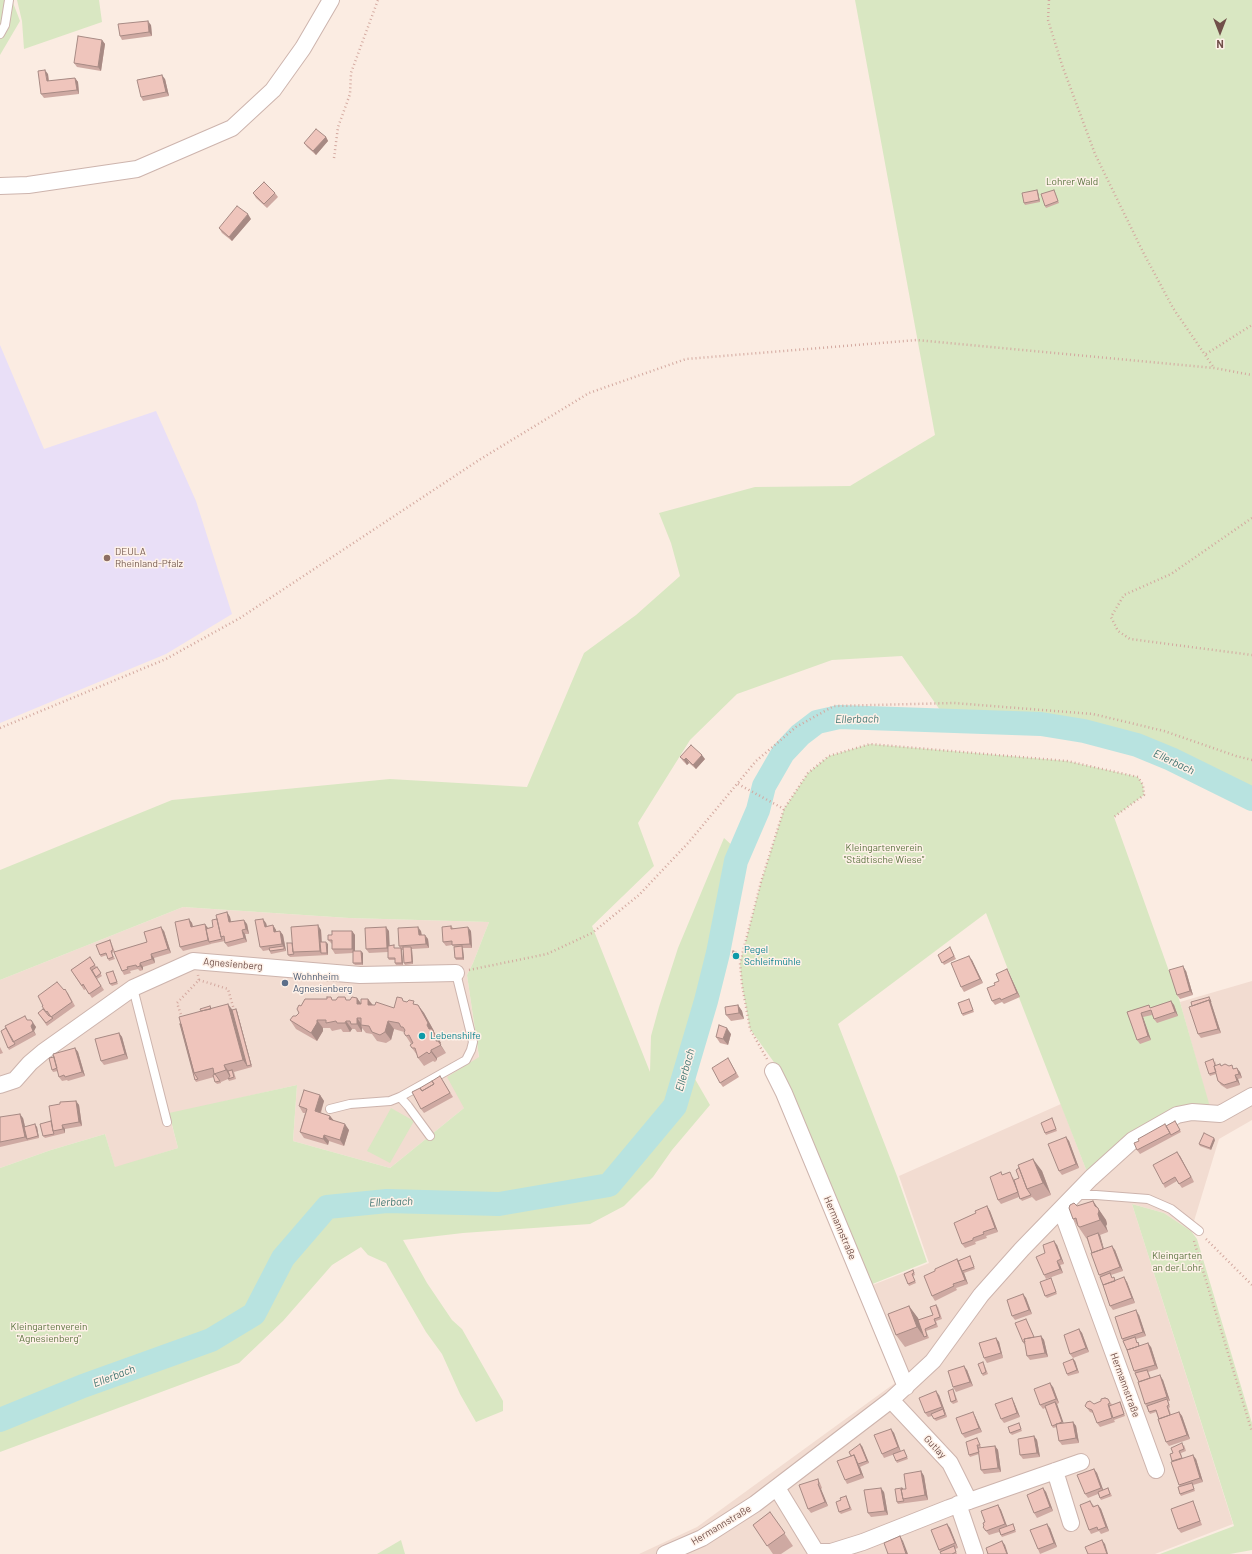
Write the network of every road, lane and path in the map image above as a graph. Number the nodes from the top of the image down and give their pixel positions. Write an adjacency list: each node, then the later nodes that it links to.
1 (9, 0): 5 (lane)
2 (330, 0): 7 (street)
3 (378, 0): 6 (path)
4 (1049, 0): 9 (path)
5 (0, 34)
6 (334, 158)
7 (0, 186)
8 (1252, 325): 9 (path)
9 (1206, 354): 10 (path)
10 (1214, 368): 11 (path); 14 (path)
11 (1252, 375)
12 (1252, 518): 13 (path)
13 (1252, 655)
14 (0, 728)
15 (1252, 760): 16 (path)
16 (738, 784): 17 (path); 20 (path)
17 (784, 809): 18 (path); 25 (path)
18 (1114, 816)
19 (193, 961): 20 (street, Agnesienberg); 21 (path); 22 (street, Agnesienberg)
20 (456, 973): 28 (lane)
21 (199, 980): 23 (path); 24 (path)
22 (133, 988): 26 (street, Agnesienberg); 30 (lane)
23 (234, 1010)
24 (183, 1023)
25 (774, 1071): 36 (street, Hermannstraße)
26 (0, 1085)
27 (1252, 1096): 32 (street, Hermannstraße)
28 (400, 1097): 29 (lane); 31 (lane)
29 (330, 1109)
30 (167, 1122)
31 (430, 1136)
32 (1076, 1195): 33 (street, Hermannstraße); 34 (lane)
33 (1061, 1209): 36 (street, Hermannstraße); 40 (street, Hermannstraße)
34 (1199, 1231): 35 (path); 38 (path)
35 (1252, 1285)
36 (906, 1387): 37 (street, Hermannstraße)
37 (891, 1400): 42 (street, Hermannstraße); 43 (street, Gutlay)
38 (1252, 1432)
39 (1081, 1462): 41 (street)
40 (1156, 1470)
41 (1055, 1471): 43 (street); 44 (street)
42 (777, 1488): 46 (street); 47 (street, Hermannstraße)
43 (964, 1502): 45 (street); 48 (street, Gutlay)
44 (1070, 1523)
45 (865, 1548): 46 (street)
46 (815, 1553)
47 (665, 1554)
48 (975, 1554)

